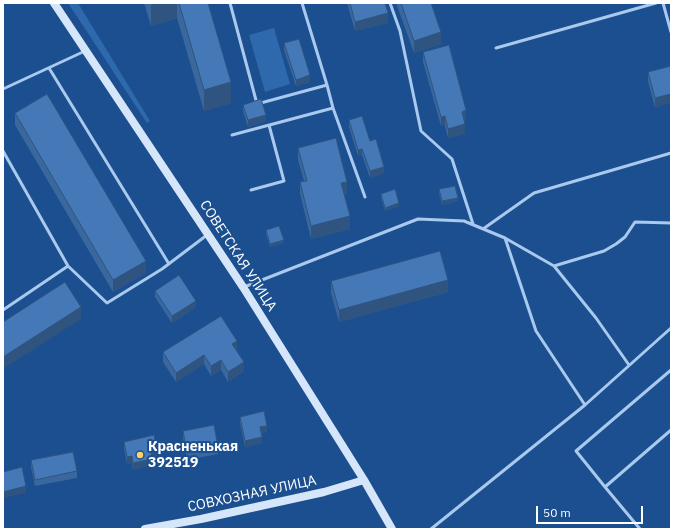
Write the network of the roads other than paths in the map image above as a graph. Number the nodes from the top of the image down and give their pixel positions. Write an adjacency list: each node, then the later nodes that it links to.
1 (54, 3): 9 (main road, СОВЕТСКАЯ УЛИЦА)
2 (230, 3): 11 (lane)
3 (302, 3): 11 (lane)
4 (390, 3): 21 (lane)
5 (656, 3): 8 (lane)
6 (663, 3): 7 (lane)
7 (671, 32)
8 (496, 48)
9 (86, 51): 10 (lane); 23 (main road, СОВЕТСКАЯ УЛИЦА)
10 (49, 68): 12 (lane); 25 (lane)
11 (327, 85): 13 (lane)
12 (3, 89)
13 (333, 108): 14 (lane); 19 (lane)
14 (269, 125): 15 (lane); 18 (lane)
15 (232, 135)
16 (4, 153): 26 (lane)
17 (671, 153): 22 (lane)
18 (251, 190)
19 (365, 198)
20 (671, 223): 27 (lane)
21 (473, 224): 22 (lane); 28 (lane)
22 (484, 229): 24 (lane)
23 (208, 234): 25 (lane); 28 (main road, СОВЕТСКАЯ УЛИЦА)
24 (505, 238): 27 (lane); 33 (lane)
25 (169, 264): 26 (lane)
26 (68, 266): 29 (lane)
27 (554, 266): 31 (lane)
28 (243, 287): 35 (main road, СОВЕТСКАЯ УЛИЦА)
29 (3, 310)
30 (671, 328): 31 (lane)
31 (629, 365): 33 (lane)
32 (671, 370): 36 (lane)
33 (585, 405): 39 (lane)
34 (671, 430): 36 (lane)
35 (364, 480): 37 (main road, СОВХОЗНАЯ УЛИЦА); 38 (main road, СОВЕТСКАЯ УЛИЦА)
36 (605, 487): 40 (lane)
37 (145, 529)
38 (392, 529)
39 (431, 529)
40 (640, 529)

